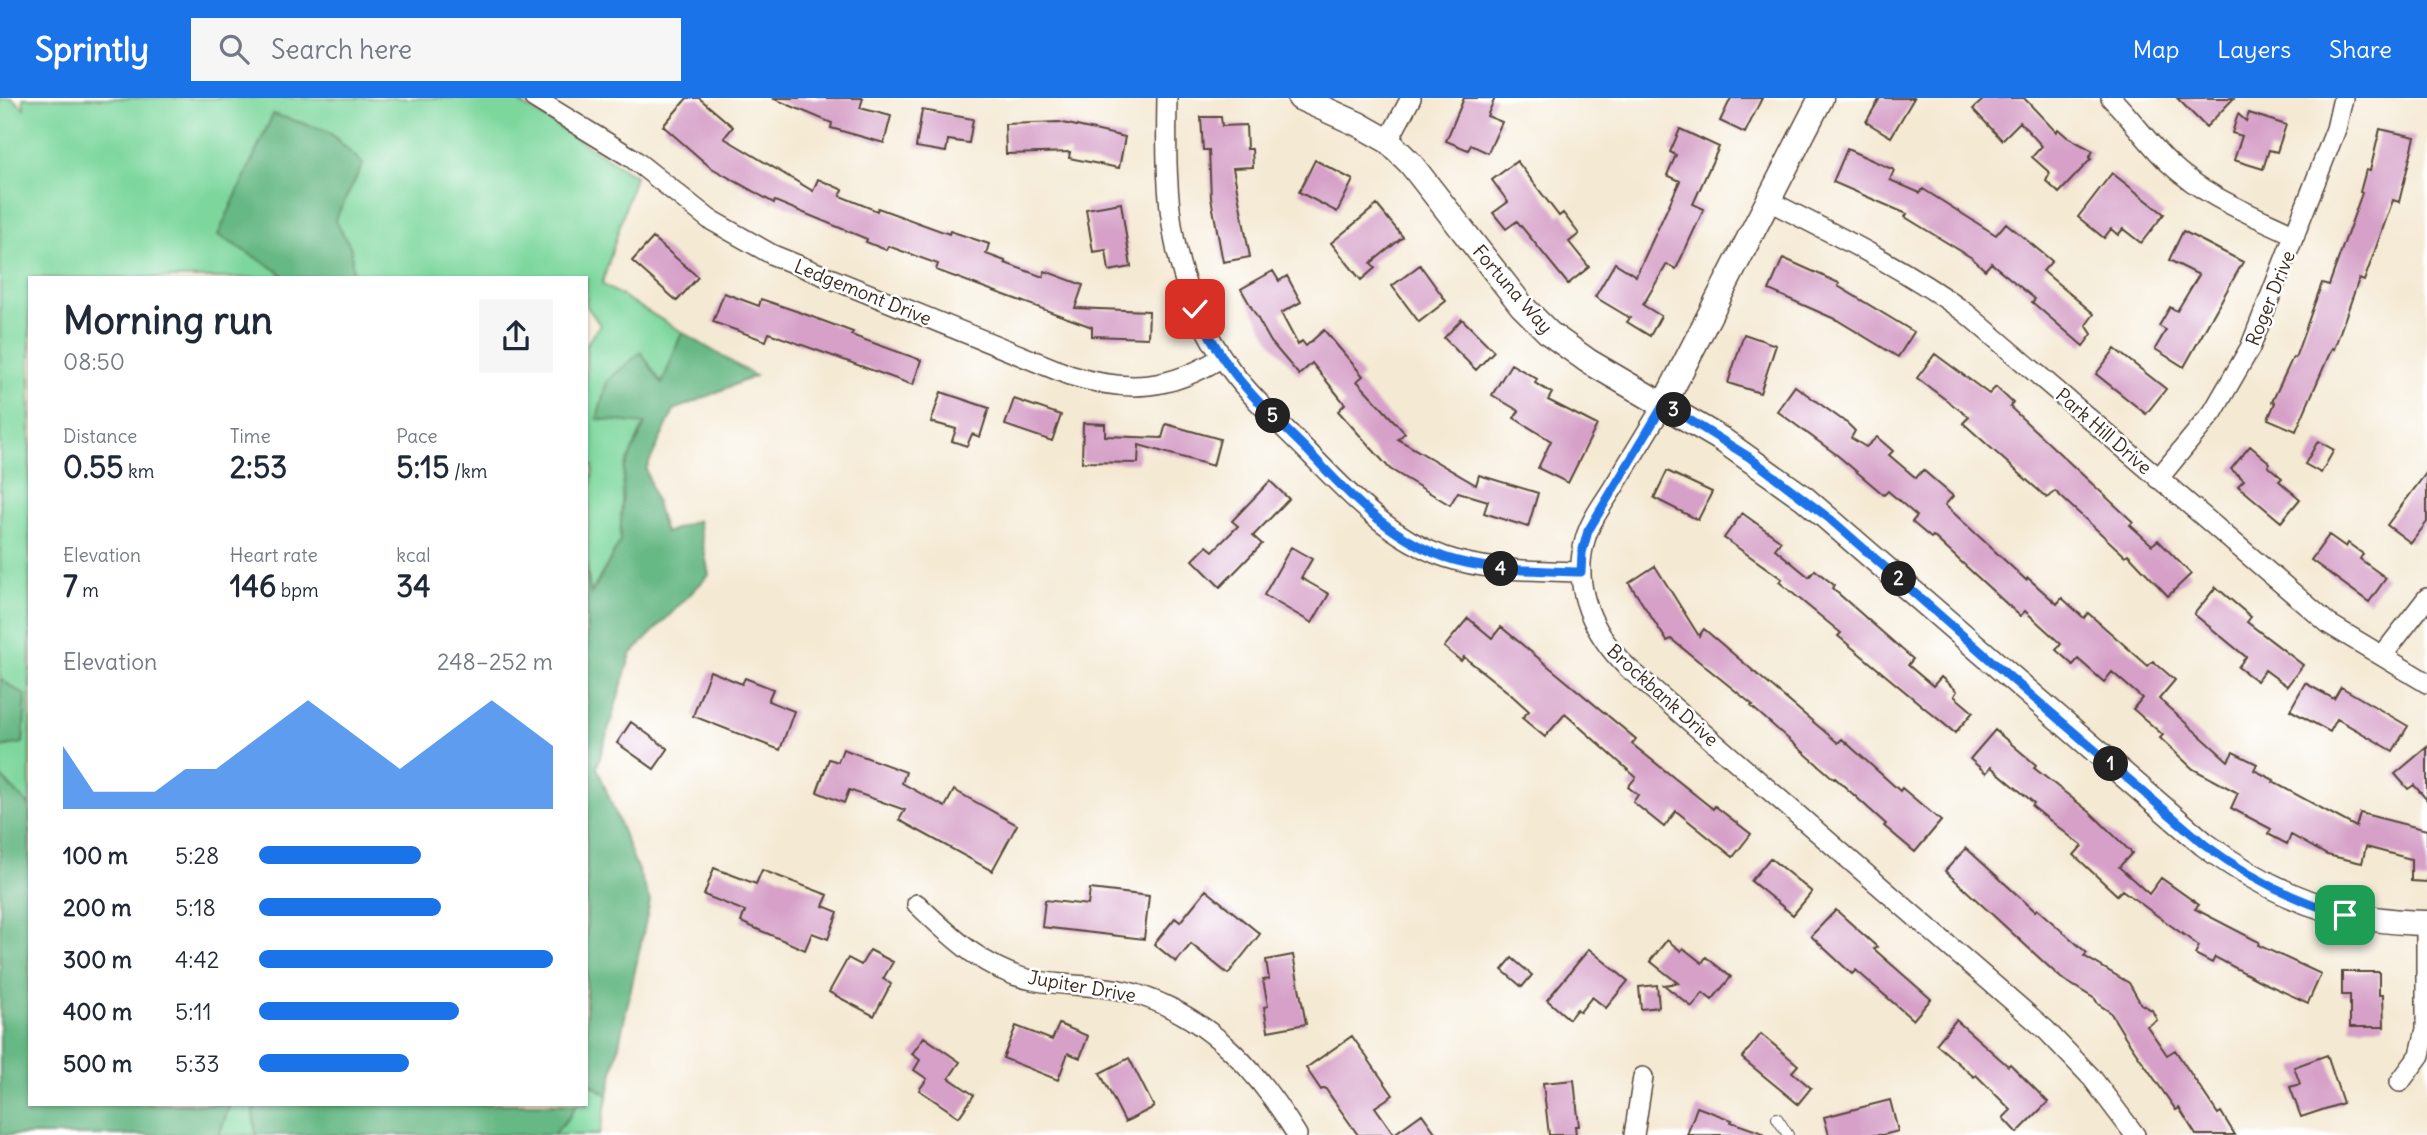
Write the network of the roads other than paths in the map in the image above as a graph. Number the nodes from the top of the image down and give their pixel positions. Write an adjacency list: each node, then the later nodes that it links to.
1 (534, 98): 11 (street, Ledgemont Drive)
2 (1167, 98): 11 (street)
3 (1300, 98): 8 (street, Fortuna Way)
4 (1410, 98): 8 (street)
5 (1821, 98): 9 (street, Brockbank Drive)
6 (2112, 98): 10 (street)
7 (2343, 98): 10 (street, Roger Drive)
8 (1388, 141): 12 (street, Fortuna Way)
9 (1767, 200): 12 (street, Brockbank Drive); 13 (street, Park Hill Drive)
10 (2295, 235): 13 (street, Roger Drive)
11 (1222, 357): 14 (street)
12 (1664, 404): 14 (street, Brockbank Drive); 19 (street, Fortuna Way)
13 (2158, 479): 16 (street, Park Hill Drive)
14 (1581, 572): 26 (street, Brockbank Drive)
15 (2427, 598): 16 (street)
16 (2382, 656): 17 (street, Park Hill Drive)
17 (2427, 682)
18 (917, 904): 23 (street, Jupiter Drive)
19 (2427, 923): 21 (street)
20 (1643, 1077): 24 (street)
21 (2400, 1082)
22 (1777, 1118): 25 (lane)
23 (1297, 1135)
24 (1634, 1135)
25 (1788, 1135)
26 (2135, 1135)

